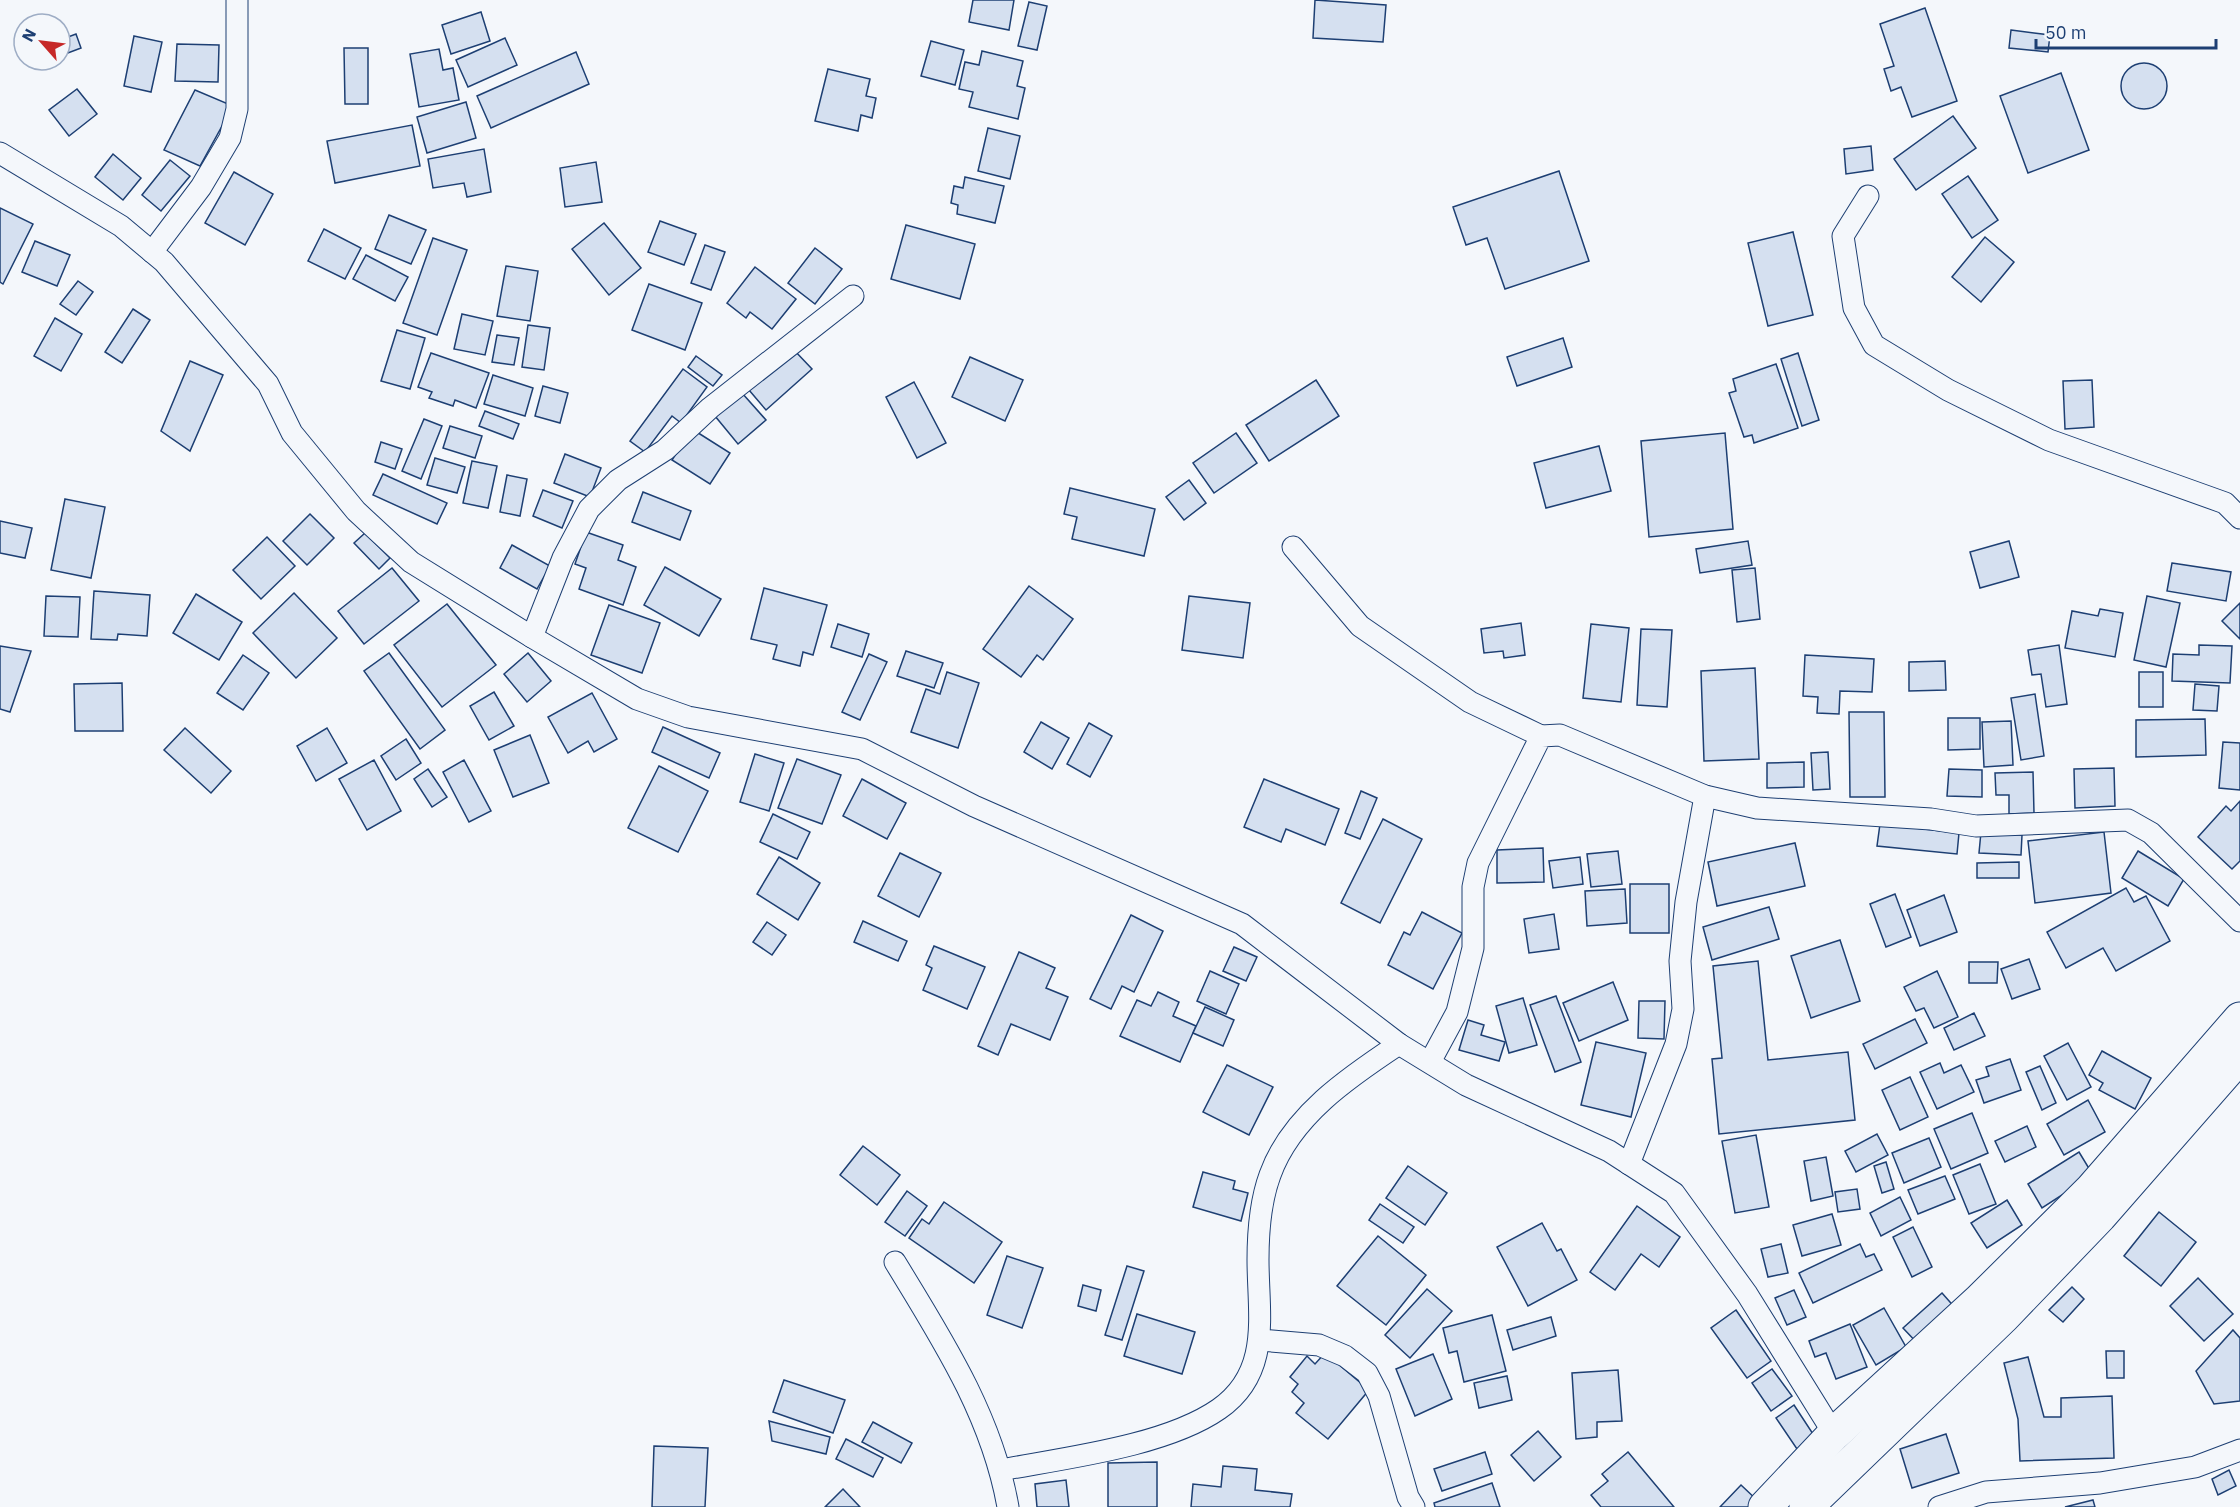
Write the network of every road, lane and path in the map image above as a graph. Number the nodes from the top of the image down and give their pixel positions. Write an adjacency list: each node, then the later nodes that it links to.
1 (237, 0): 4 (street)
2 (0, 153): 4 (street)
3 (1868, 196): 6 (street)
4 (152, 252): 8 (street)
5 (853, 296): 8 (street)
6 (2240, 518)
7 (1293, 547): 9 (street)
8 (532, 637): 13 (street)
9 (1541, 736): 10 (street); 15 (street)
10 (1705, 796): 11 (street); 16 (street)
11 (2240, 921)
12 (2240, 1018): 19 (main road)
13 (1399, 1044): 15 (street); 18 (street)
14 (2240, 1056): 22 (main road)
15 (1430, 1062): 16 (street)
16 (1629, 1164): 19 (street)
17 (895, 1262): 21 (street)
18 (1260, 1340): 21 (street); 24 (street)
19 (1834, 1434): 25 (main road)
20 (2240, 1450): 26 (street)
21 (1002, 1470): 23 (street)
22 (1821, 1503)
23 (1008, 1507)
24 (1414, 1507)
25 (1765, 1507)
26 (1939, 1507)

